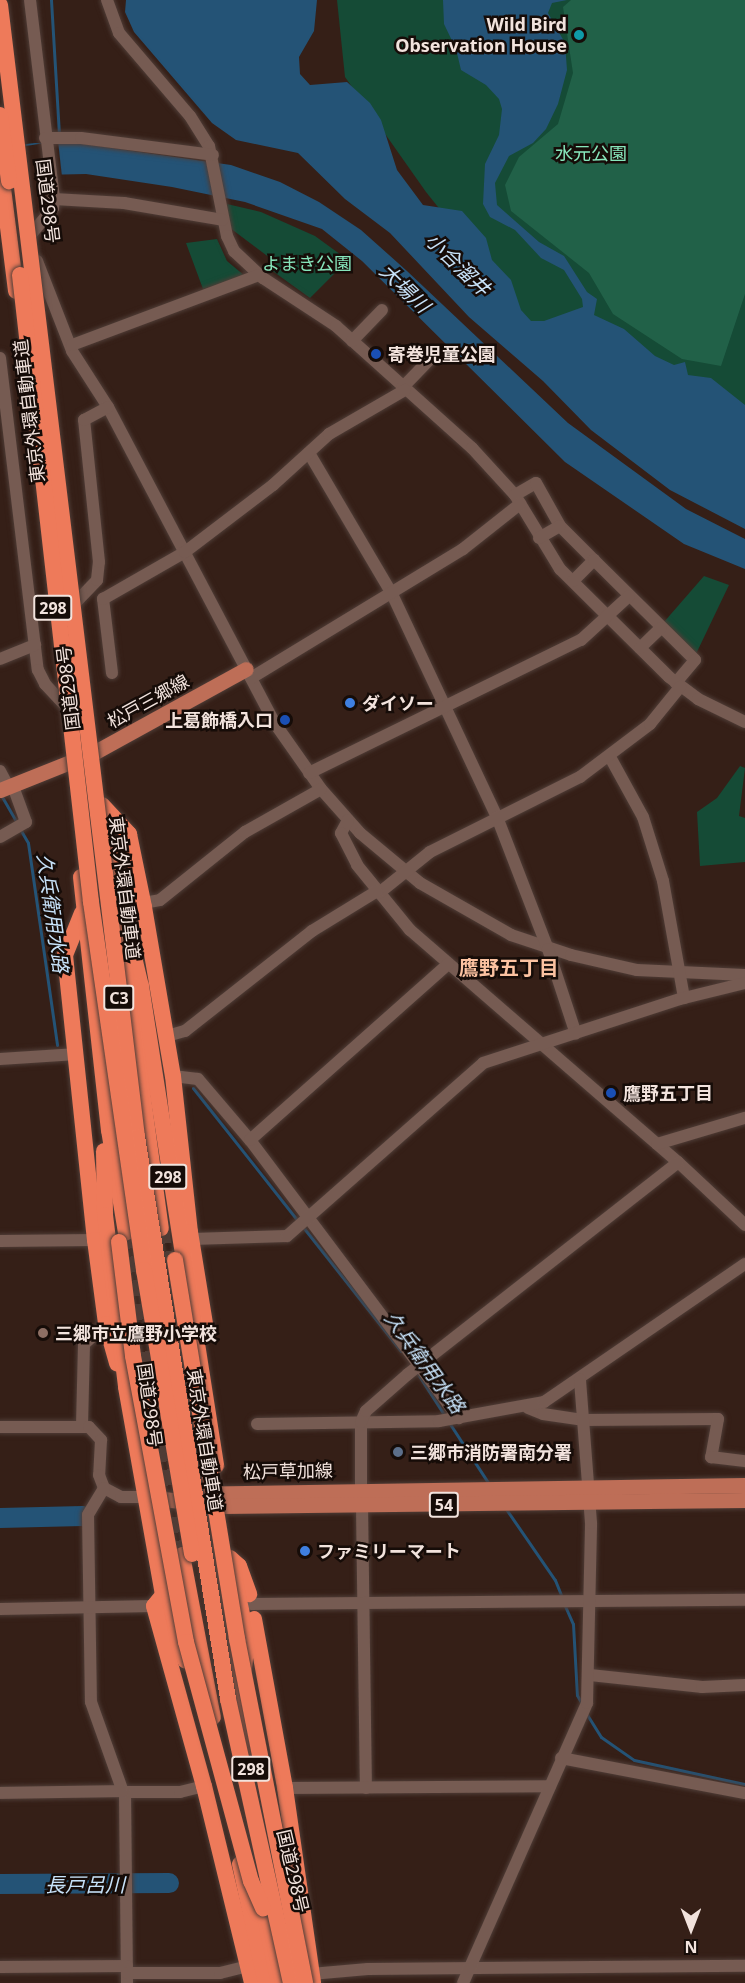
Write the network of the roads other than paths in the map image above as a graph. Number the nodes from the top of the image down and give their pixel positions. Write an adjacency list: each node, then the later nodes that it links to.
1 (5, 0): 11 (highway, 国道298号 / 298, bridge)
2 (30, 0): 6 (street)
3 (107, 0): 7 (street)
4 (0, 5): 143 (highway, 東京外環自動車道 / C3, bridge)
5 (0, 115): 133 (highway, 東京外環自動車道 / C3, bridge)
6 (45, 138): 7 (street); 9 (street)
7 (213, 158): 10 (street)
8 (0, 164): 43 (highway, 国道298号 / 298)
9 (54, 199): 10 (street); 11 (street)
10 (222, 214): 13 (street)
11 (32, 234): 12 (highway, 国道298号 / 298)
12 (35, 257): 16 (street); 34 (highway, 国道298号 / 298)
13 (260, 275): 15 (street); 16 (street)
14 (382, 310): 15 (street)
15 (352, 341): 19 (street)
16 (72, 345): 21 (street)
17 (432, 357): 19 (street)
18 (0, 358): 20 (street)
19 (404, 389): 23 (street); 24 (street)
20 (2, 399): 22 (street)
21 (108, 407): 27 (street); 30 (street)
22 (5, 440): 37 (street)
23 (309, 453): 27 (street); 32 (street)
24 (518, 500): 25 (street); 26 (street); 32 (street)
25 (560, 526): 26 (street); 28 (street)
26 (539, 538): 29 (street)
27 (186, 552): 31 (street); 41 (street)
28 (594, 560): 29 (street); 33 (street)
29 (573, 581): 35 (street)
30 (92, 588): 31 (street); 34 (street)
31 (112, 593): 40 (street)
32 (392, 594): 41 (street); 44 (street)
33 (629, 596): 35 (street); 36 (street)
34 (76, 601): 46 (highway, 国道298号 / 298)
35 (609, 616): 38 (street); 44 (street)
36 (661, 628): 38 (street); 42 (street)
37 (35, 645): 39 (street); 43 (street)
38 (640, 648): 42 (street)
39 (0, 659)
40 (112, 673)
41 (248, 674): 46 (main road, 松戸三郷線); 50 (street)
42 (678, 685): 45 (street); 47 (street)
43 (63, 703): 48 (highway, 国道298号 / 298)
44 (445, 708): 50 (street); 54 (street)
45 (745, 722)
46 (95, 752): 48 (main road, 松戸三郷線); 53 (highway, 国道298号 / 298)
47 (610, 757): 54 (street); 64 (street)
48 (70, 764): 51 (main road, 松戸三郷線); 61 (highway, 国道298号 / 298)
49 (0, 771): 51 (street)
50 (309, 772): 52 (street)
51 (7, 788): 56 (street)
52 (321, 789): 55 (street); 60 (street)
53 (102, 805): 57 (highway, 国道298号 / 298); 60 (highway)
54 (497, 817): 58 (street); 62 (street)
55 (348, 820): 58 (street); 59 (street)
56 (0, 837)
57 (108, 848): 80 (highway, 298); 83 (highway, 国道298号 / 298)
58 (403, 870): 59 (street); 62 (street)
59 (378, 892): 63 (street); 70 (street)
60 (143, 903): 70 (highway)
61 (83, 911): 68 (highway, 国道298号 / 298); 72 (highway, 298)
62 (548, 949): 64 (street); 69 (street)
63 (448, 964): 71 (street); 76 (street)
64 (678, 974): 65 (street); 67 (street)
65 (745, 975)
66 (745, 983): 67 (street)
67 (684, 998): 69 (street)
68 (95, 1015): 78 (highway, 国道298号 / 298); 84 (highway, 国道298号 / 298)
69 (576, 1034): 71 (street)
70 (167, 1036): 74 (highway)
71 (541, 1044): 77 (street); 81 (street)
72 (77, 1054): 73 (street); 86 (highway, 298)
73 (0, 1059)
74 (173, 1076): 76 (street); 85 (highway)
75 (745, 1118): 77 (street)
76 (250, 1140): 81 (street)
77 (657, 1144): 79 (street)
78 (104, 1154): 84 (highway); 93 (highway, 国道298号 / 298)
79 (678, 1162): 82 (street); 91 (street)
80 (172, 1201): 90 (highway, 298); 139 (highway, bridge)
81 (311, 1217): 85 (street); 91 (street)
82 (745, 1225)
83 (161, 1228)
84 (123, 1237): 133 (highway, bridge)
85 (192, 1239): 90 (highway)
86 (95, 1240): 87 (street); 89 (highway, 298)
87 (0, 1241)
88 (745, 1264): 92 (street)
89 (106, 1324): 93 (highway, 298); 99 (street)
90 (198, 1345): 107 (highway, 298)
91 (420, 1365): 95 (street); 97 (street)
92 (580, 1379): 94 (street); 96 (street)
93 (126, 1386): 106 (highway, 国道298号 / 298)
94 (528, 1407): 95 (street); 96 (street)
95 (456, 1418): 97 (street)
96 (583, 1420): 101 (street); 103 (street)
97 (361, 1422): 98 (street); 105 (street)
98 (257, 1424)
99 (82, 1426): 100 (street); 104 (street)
100 (0, 1427)
101 (745, 1461)
102 (745, 1485): 103 (main road, 松戸草加線 / 54)
103 (588, 1486): 105 (main road, 松戸草加線 / 54); 109 (street)
104 (104, 1488): 106 (street); 119 (street)
105 (361, 1490): 107 (main road, 松戸草加線 / 54)
106 (144, 1497): 107 (main road, 松戸草加線 / 54); 114 (highway, 国道298号 / 298)
107 (221, 1499): 110 (main road, 松戸草加線 / 54); 113 (highway, 298)
108 (745, 1500): 109 (main road, 松戸草加線 / 54)
109 (591, 1504): 110 (main road, 松戸草加線 / 54); 116 (street)
110 (362, 1506): 118 (street)
111 (213, 1553): 123 (highway, 国道298号 / 298)
112 (182, 1555): 124 (highway, 国道298号 / 298)
113 (230, 1558): 117 (highway, 298); 123 (highway, 298)
114 (158, 1600): 119 (street); 124 (highway, 国道298号 / 298); 126 (highway)
115 (745, 1600): 116 (street)
116 (591, 1601): 118 (street); 121 (street)
117 (251, 1604): 118 (street); 128 (highway, 298)
118 (363, 1604): 129 (street)
119 (90, 1608): 120 (street); 130 (street)
120 (0, 1609)
121 (590, 1675): 122 (street); 125 (street)
122 (745, 1685)
123 (240, 1711): 139 (highway, 国道298号 / 298)
124 (213, 1717): 141 (highway, 国道298号 / 298)
125 (561, 1758): 127 (street); 132 (street)
126 (204, 1786): 130 (street); 134 (highway)
127 (550, 1786): 129 (street); 137 (street)
128 (285, 1788): 129 (street); 139 (highway, 298)
129 (366, 1788)
130 (124, 1792): 131 (street); 138 (street)
131 (0, 1793)
132 (745, 1793)
133 (263, 1908): 142 (highway, 東京外環自動車道 / C3)
134 (248, 1966): 138 (street); 140 (highway)
135 (743, 1966): 137 (street)
136 (0, 1967): 138 (street)
137 (469, 1969): 139 (street); 144 (street)
138 (127, 1974)
139 (308, 1981)
140 (252, 1983)
141 (266, 1983)
142 (279, 1983)
143 (291, 1983)
144 (463, 1983)

